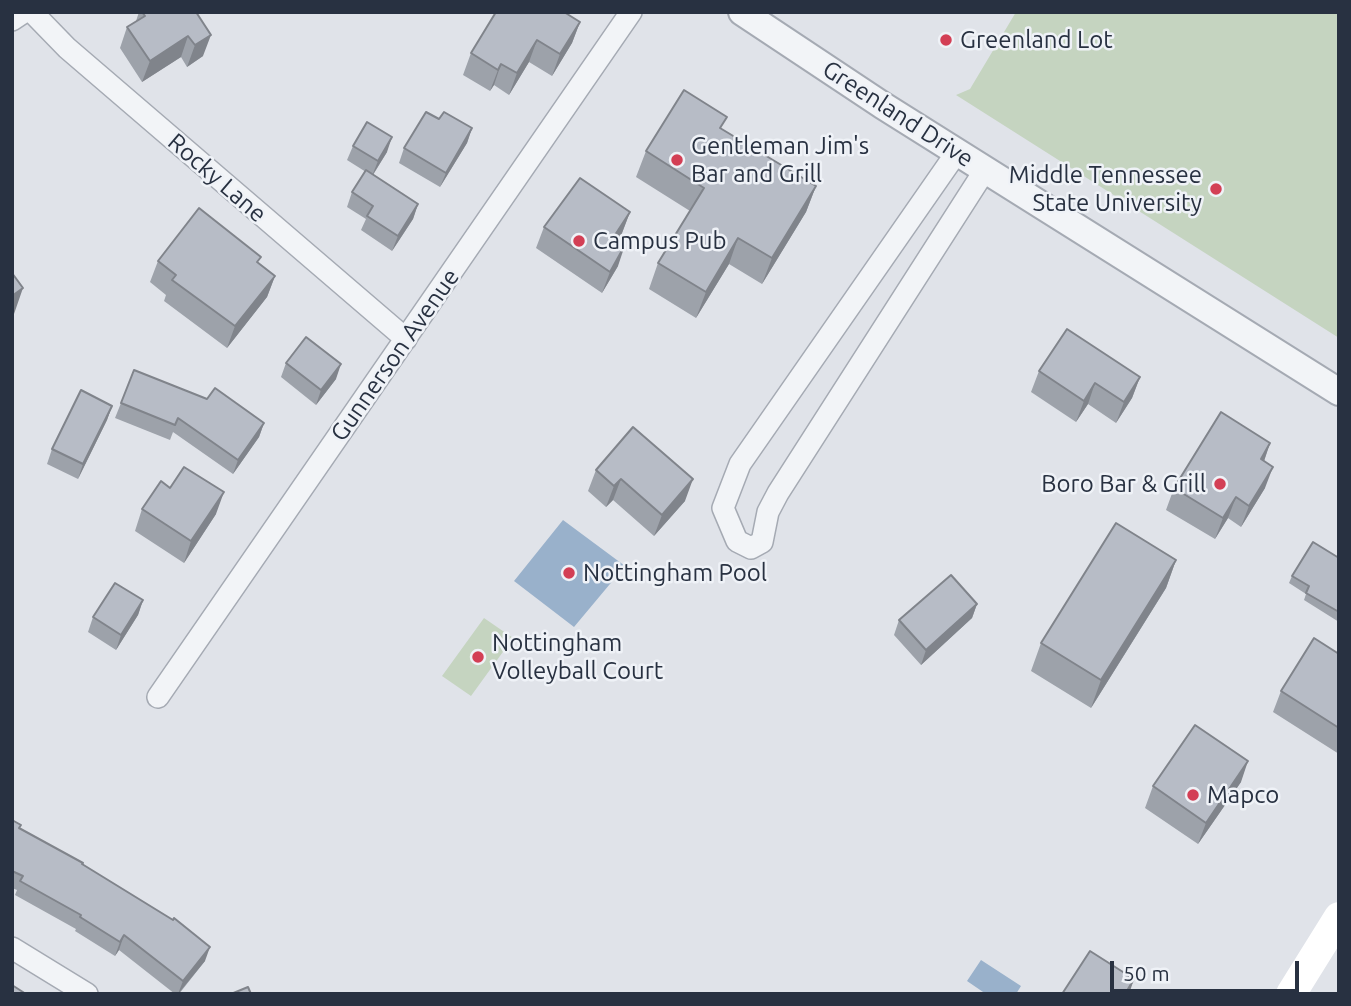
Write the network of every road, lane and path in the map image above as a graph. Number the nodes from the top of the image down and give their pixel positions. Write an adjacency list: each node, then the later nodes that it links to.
1 (24, 12): 5 (street)
2 (32, 12): 8 (street, Rocky Lane)
3 (631, 12): 8 (street, Gunnerson Avenue)
4 (742, 12): 6 (street, Greenland Drive)
5 (12, 20)
6 (957, 152): 7 (street, Greenland Drive); 7 (street)
7 (985, 170): 9 (street, Greenland Drive)
8 (406, 339): 10 (street, Gunnerson Avenue)
9 (1339, 392)
10 (158, 697)
11 (1339, 917): 14 (main road)
12 (12, 948): 13 (street)
13 (87, 994)
14 (1291, 994)

